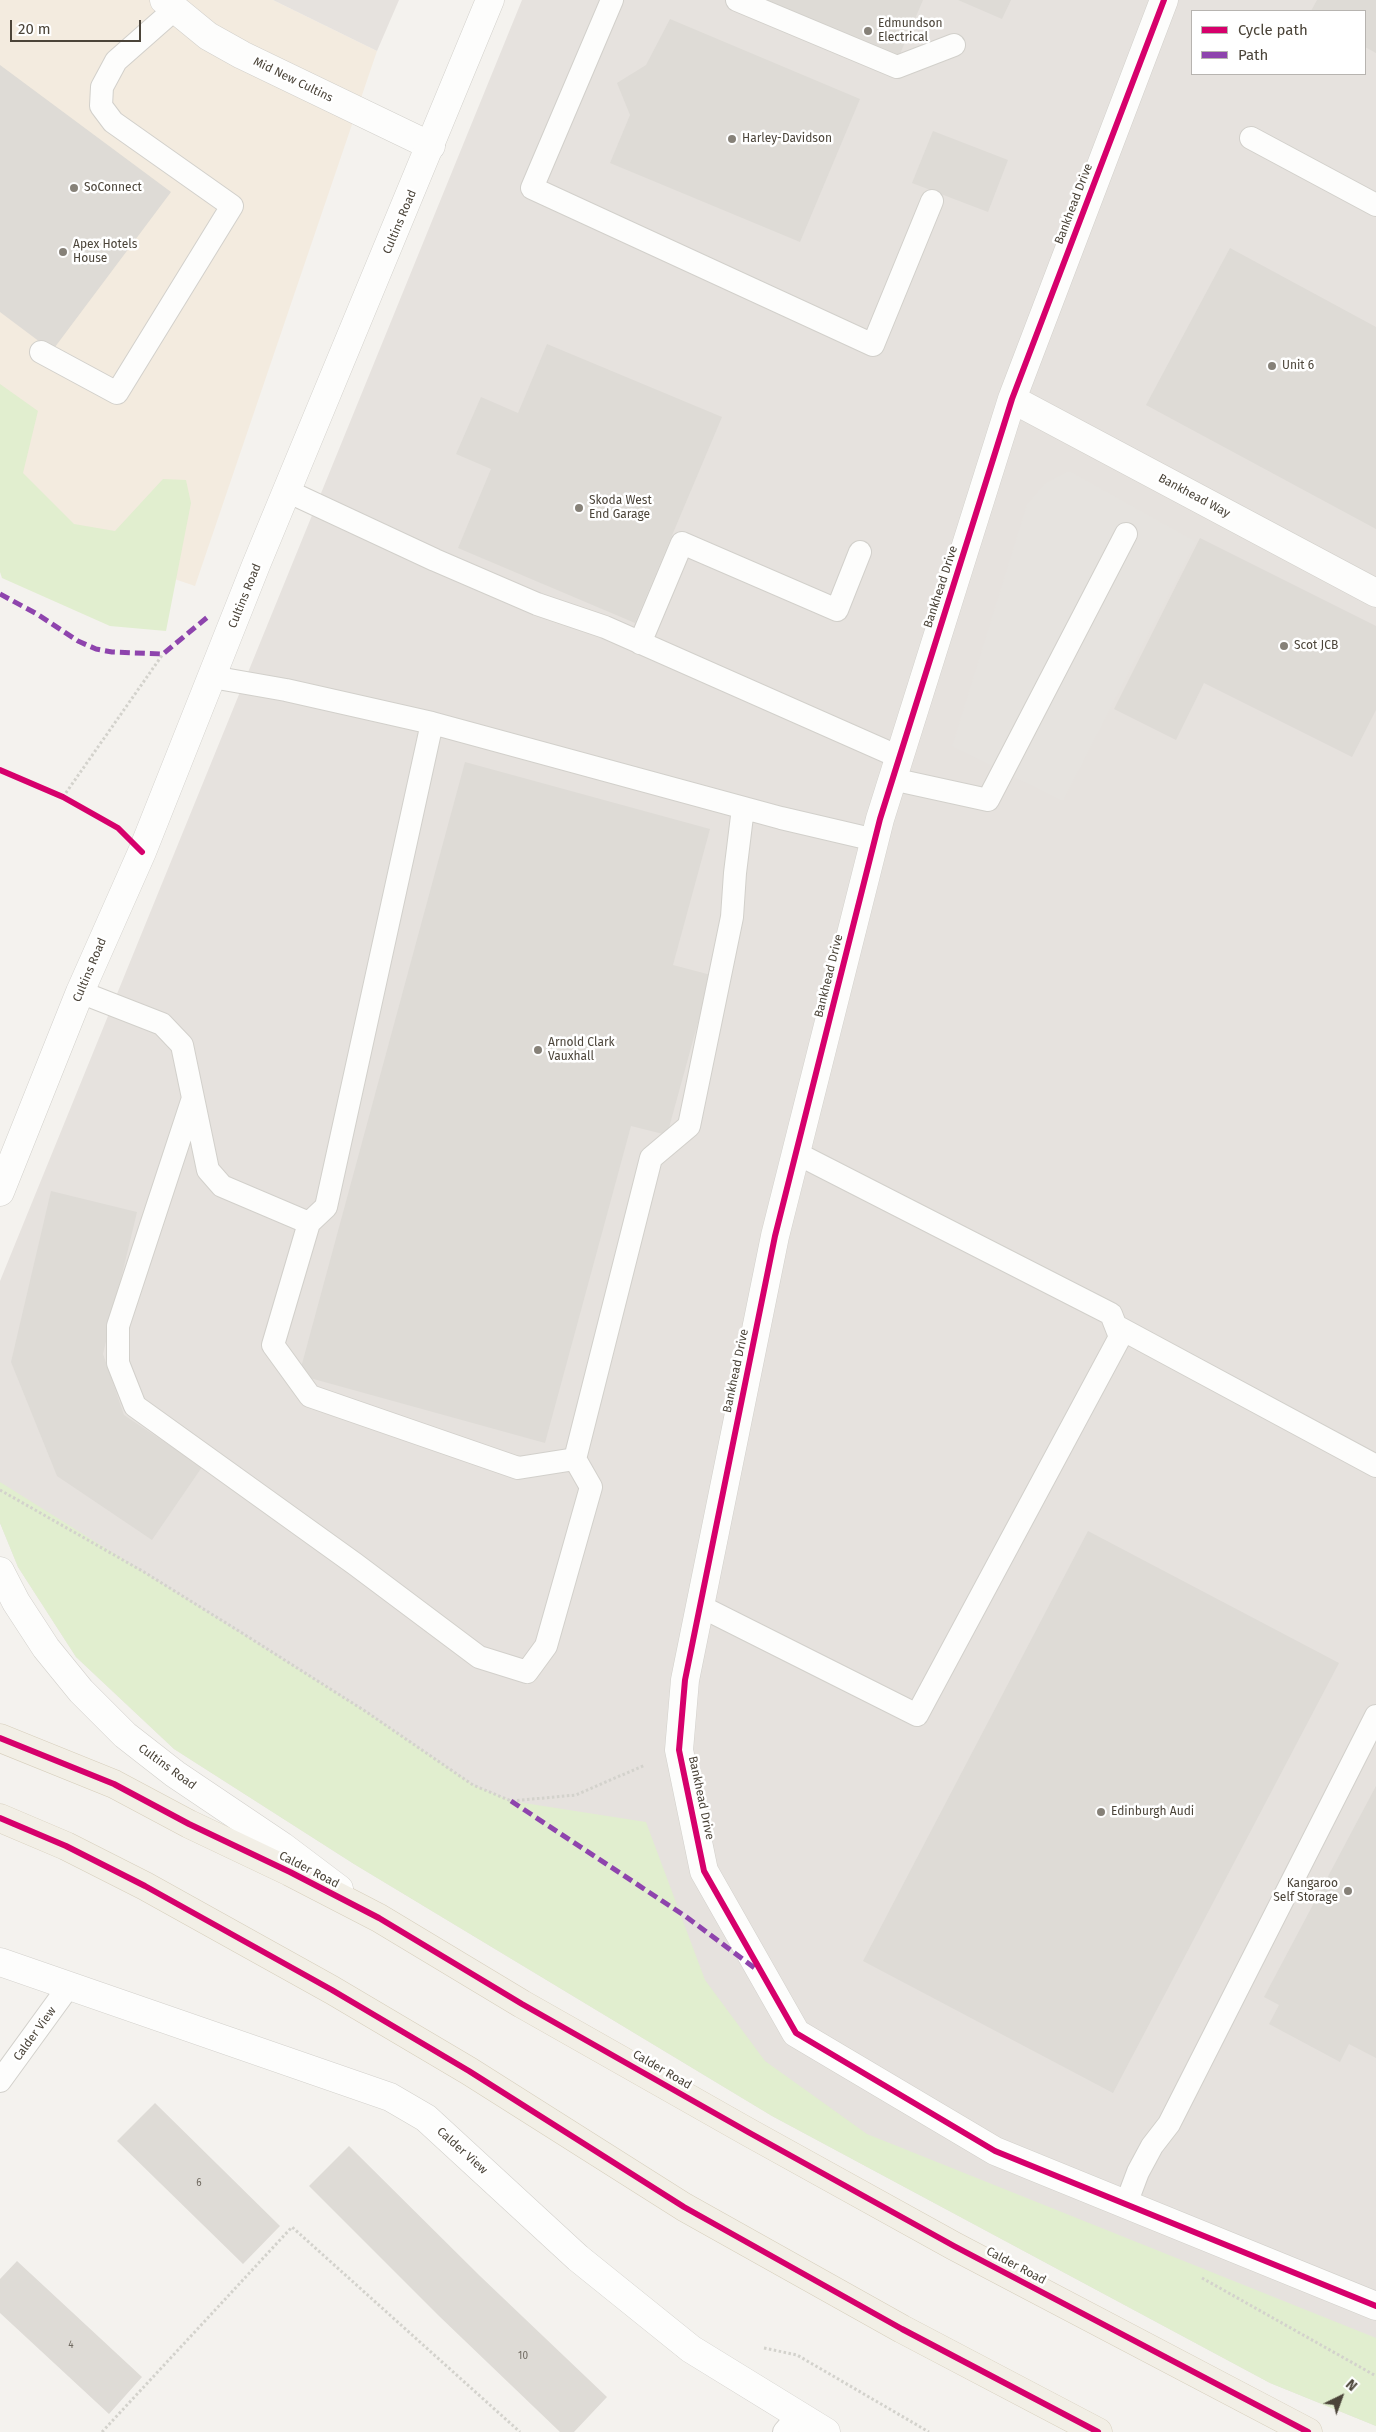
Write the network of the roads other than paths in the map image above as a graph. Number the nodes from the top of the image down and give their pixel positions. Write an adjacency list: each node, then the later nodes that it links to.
1 (490, 0): 8 (street, Cultins Road)
2 (612, 0): 9 (lane)
3 (737, 0): 6 (lane)
4 (1164, 0): 12 (street, Bankhead Drive)
5 (169, 4): 8 (street, Mid New Cultins); 11 (lane)
6 (954, 45)
7 (1251, 138): 10 (lane)
8 (431, 146): 13 (street, Cultins Road)
9 (932, 201)
10 (1376, 205)
11 (41, 352)
12 (1012, 399): 16 (street, Bankhead Way); 20 (street, Bankhead Drive)
13 (287, 491): 17 (lane); 18 (street, Cultins Road)
14 (1126, 534): 20 (lane)
15 (860, 552): 17 (lane)
16 (1376, 593)
17 (640, 643): 20 (lane)
18 (212, 678): 19 (lane); 23 (street, Cultins Road)
19 (432, 723): 21 (lane); 28 (lane)
20 (896, 768): 22 (street, Bankhead Drive)
21 (743, 808): 22 (lane); 30 (lane)
22 (874, 840): 25 (street, Bankhead Drive)
23 (80, 992): 24 (lane); 26 (street, Cultins Road)
24 (193, 1098): 28 (lane); 30 (lane)
25 (796, 1153): 29 (lane); 33 (street, Bankhead Drive)
26 (6, 1158): 27 (street, Cultins Road)
27 (0, 1192)
28 (309, 1223): 30 (lane)
29 (1116, 1326): 31 (lane); 33 (lane)
30 (575, 1459)
31 (1376, 1466)
32 (0, 1571): 37 (street, Cultins Road)
33 (700, 1606): 41 (street, Bankhead Drive)
34 (1376, 1716): 41 (lane)
35 (0, 1738): 37 (main road, Calder Road)
36 (0, 1818): 45 (main road)
37 (379, 1918): 46 (main road, Calder Road)
38 (0, 1962): 39 (street, Calder View)
39 (69, 1986): 40 (lane, Calder View); 43 (street, Calder View)
40 (0, 2081)
41 (1126, 2204): 42 (street)
42 (1376, 2306)
43 (791, 2424): 44 (street, Calder View)
44 (826, 2432)
45 (1098, 2432)
46 (1308, 2432)

